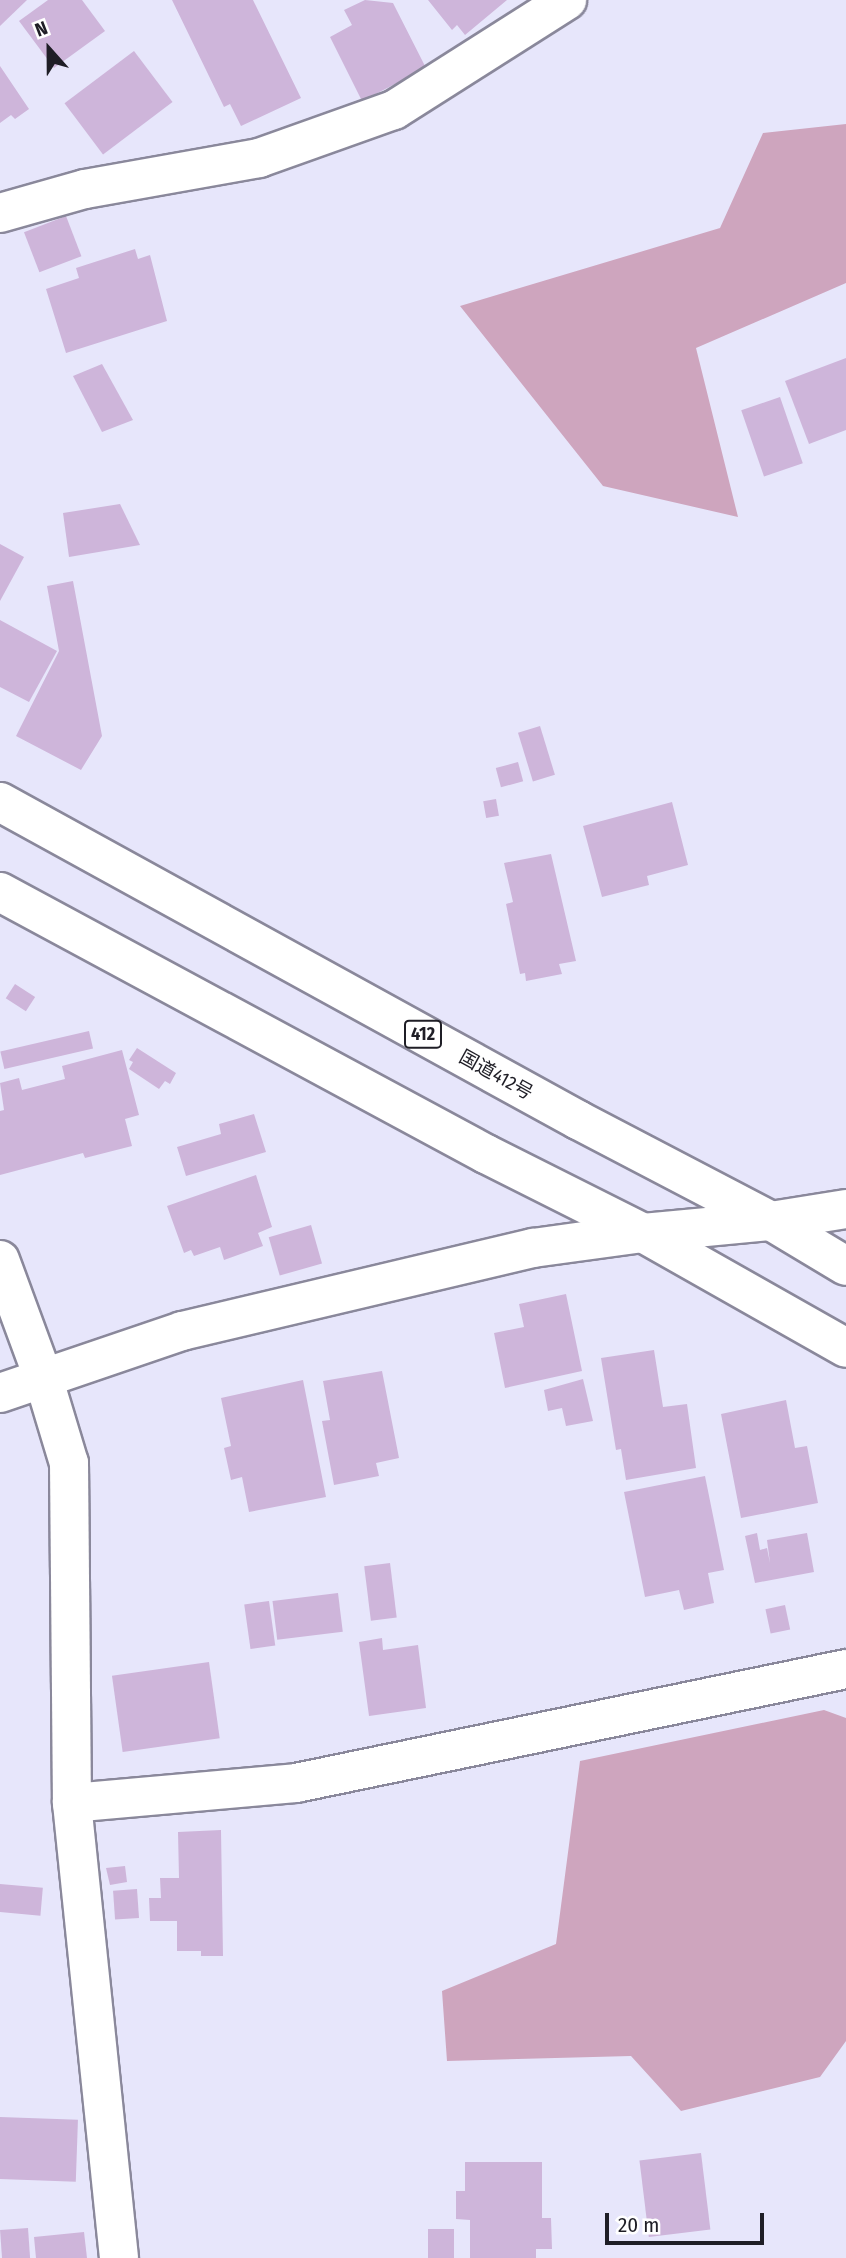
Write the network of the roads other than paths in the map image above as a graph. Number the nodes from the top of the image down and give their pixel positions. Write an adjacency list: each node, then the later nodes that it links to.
1 (568, 0): 2 (main road)
2 (0, 212)
3 (0, 802): 6 (main road, 国道412号 / 412)
4 (0, 892): 7 (main road)
5 (846, 1209): 6 (main road)
6 (771, 1222): 7 (main road); 9 (main road, 国道412号 / 412)
7 (643, 1233): 10 (main road); 11 (main road)
8 (0, 1260): 11 (main road)
9 (846, 1266)
10 (846, 1348)
11 (43, 1377): 12 (main road); 14 (main road)
12 (0, 1393)
13 (846, 1669): 14 (main road)
14 (72, 1802): 15 (main road)
15 (119, 2258)

